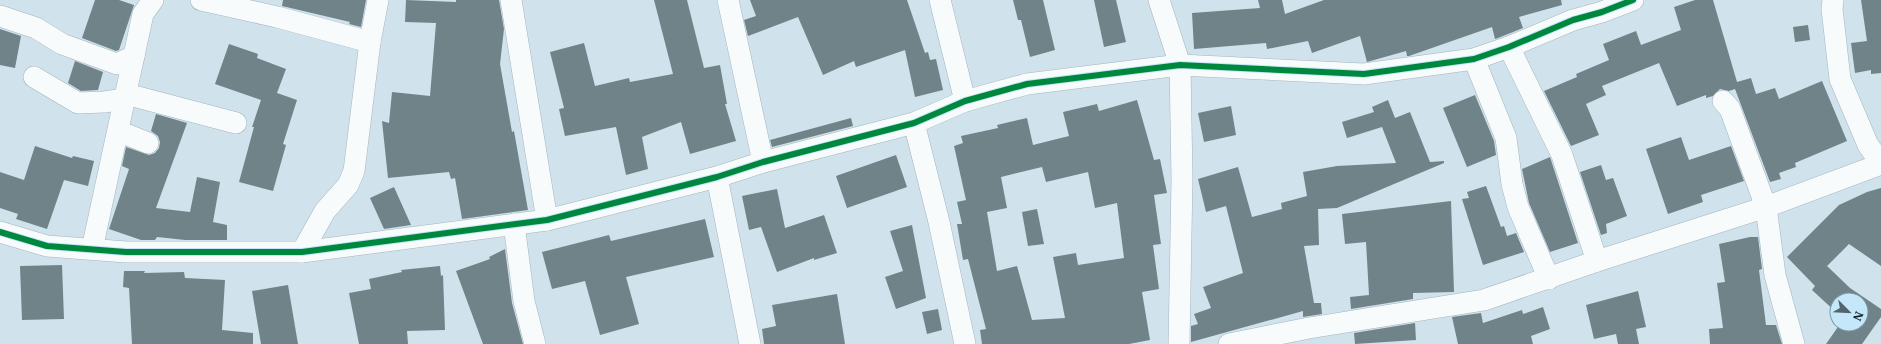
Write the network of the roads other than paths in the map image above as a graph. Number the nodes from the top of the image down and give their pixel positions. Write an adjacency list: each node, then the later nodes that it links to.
1 (152, 0): 13 (street)
2 (201, 0): 11 (street)
3 (378, 0): 11 (street)
4 (511, 0): 28 (street)
5 (728, 0): 24 (street)
6 (940, 0): 19 (street)
7 (1159, 0): 15 (street)
8 (1633, 0): 12 (street)
9 (1833, 0): 25 (street)
10 (0, 16): 13 (street)
11 (370, 42): 32 (street)
12 (1509, 47): 14 (street); 33 (street)
13 (134, 56): 17 (street)
14 (1474, 59): 15 (street); 34 (street)
15 (1180, 65): 19 (street); 38 (street)
16 (34, 77): 17 (street)
17 (125, 96): 20 (street); 22 (street)
18 (1723, 100): 27 (street)
19 (965, 101): 21 (street)
20 (236, 123)
21 (914, 123): 24 (street); 37 (street)
22 (118, 130): 23 (street); 31 (street)
23 (148, 143)
24 (763, 162): 26 (street)
25 (1881, 163): 27 (street)
26 (717, 177): 28 (street); 36 (street)
27 (1766, 207): 33 (street); 40 (street)
28 (547, 220): 29 (street)
29 (514, 224): 32 (street); 35 (street)
30 (0, 232): 31 (street)
31 (92, 249): 32 (street)
32 (302, 252)
33 (1597, 261): 34 (street)
34 (1549, 278): 39 (street)
35 (535, 344)
36 (750, 344)
37 (965, 344)
38 (1179, 344)
39 (1229, 344)
40 (1794, 344)

